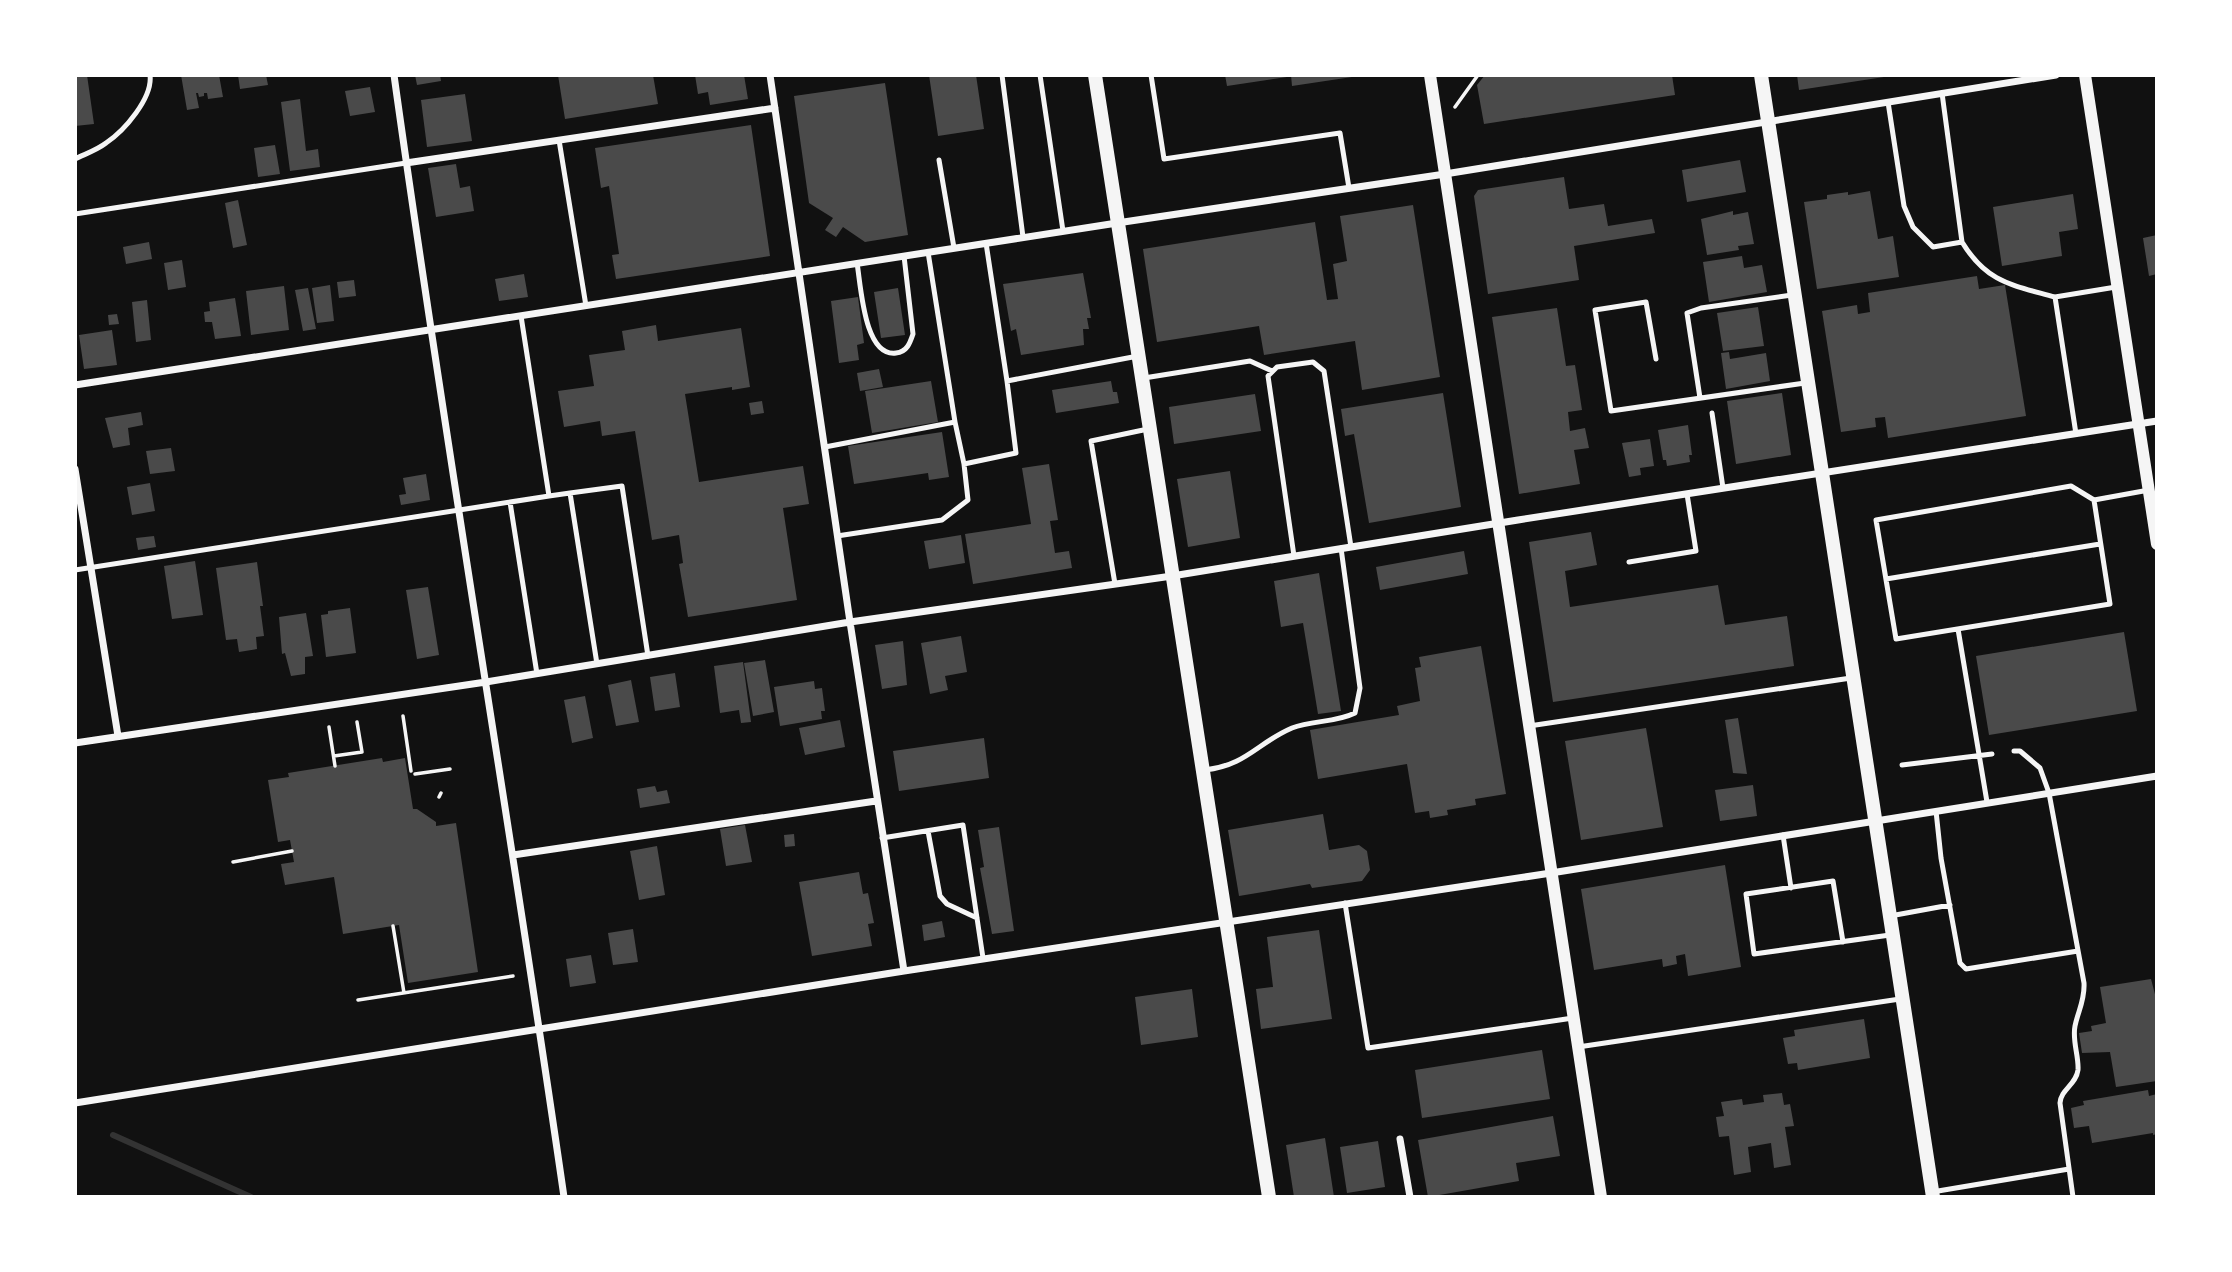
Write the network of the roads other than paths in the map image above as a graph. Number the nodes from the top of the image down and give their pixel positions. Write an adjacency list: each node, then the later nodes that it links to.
1 (150, 75): 17 (lane)
2 (394, 75): 19 (street)
3 (770, 75): 14 (street)
4 (1002, 75): 25 (lane)
5 (1040, 75): 24 (lane)
6 (1095, 75): 23 (main road)
7 (1151, 75): 21 (lane)
8 (1430, 75): 20 (street)
9 (1761, 75): 15 (main road)
10 (2056, 75): 12 (street)
11 (2085, 75): 33 (street)
12 (1942, 93): 13 (street); 26 (lane)
13 (1888, 102): 15 (street); 26 (lane)
14 (775, 108): 16 (street); 32 (street)
15 (1768, 121): 20 (street); 34 (main road)
16 (559, 140): 19 (street); 36 (lane)
17 (75, 159)
18 (939, 160): 28 (lane)
19 (407, 163): 22 (lane); 38 (street)
20 (1444, 174): 21 (street); 65 (street)
21 (1349, 188): 23 (street)
22 (75, 214)
23 (1117, 223): 24 (street); 39 (main road)
24 (1063, 231): 25 (street)
25 (1023, 237): 27 (street)
26 (1962, 242): 35 (lane)
27 (986, 243): 28 (street); 43 (lane)
28 (954, 248): 29 (street)
29 (928, 252): 30 (street); 49 (lane)
30 (904, 256): 31 (street); 31 (lane)
31 (857, 263): 32 (street)
32 (800, 272): 36 (street); 53 (street)
33 (2117, 287): 35 (lane); 50 (street)
34 (1795, 295): 44 (main road); 46 (lane)
35 (2055, 297): 52 (lane)
36 (586, 306): 37 (street)
37 (521, 316): 38 (street); 61 (lane)
38 (430, 331): 45 (street); 64 (street)
39 (1138, 356): 42 (main road); 43 (lane)
40 (1656, 359): 46 (lane)
41 (1272, 371): 42 (lane); 69 (lane); 71 (lane)
42 (1141, 379): 51 (main road)
43 (1007, 381): 54 (lane)
44 (1808, 382): 46 (lane); 56 (main road)
45 (75, 385)
46 (1700, 398)
47 (1712, 413): 57 (lane)
48 (2157, 421): 50 (street)
49 (955, 422): 53 (lane); 54 (lane)
50 (2139, 424): 52 (street); 60 (street)
51 (1149, 429): 75 (main road); 77 (lane)
52 (2076, 434): 56 (street)
53 (825, 447): 66 (street)
54 (964, 464): 66 (lane)
55 (75, 469): 73 (street)
56 (1822, 472): 57 (street); 83 (main road)
57 (1723, 488): 59 (street)
58 (570, 493): 61 (lane); 80 (lane); 81 (lane)
59 (1687, 494): 65 (street); 72 (lane)
60 (2152, 495): 62 (lane); 68 (street)
61 (549, 496): 63 (lane)
62 (2094, 500): 67 (lane); 76 (lane)
63 (510, 502): 64 (lane); 82 (lane)
64 (460, 510): 73 (lane); 84 (street)
65 (1497, 523): 69 (street); 85 (street)
66 (837, 536): 78 (street)
67 (2101, 544): 76 (lane); 79 (lane)
68 (2157, 544)
69 (1351, 547): 70 (street)
70 (1341, 548): 71 (street); 92 (lane)
71 (1294, 556): 75 (street)
72 (1629, 562)
73 (91, 568): 74 (lane); 86 (street)
74 (75, 570)
75 (1172, 576): 77 (street); 92 (main road)
76 (1886, 579): 79 (lane)
77 (1115, 584): 78 (street)
78 (849, 622): 80 (street); 95 (street)
79 (1958, 629): 90 (lane)
80 (648, 656): 81 (street)
81 (597, 664): 82 (street)
82 (537, 674): 84 (street)
83 (1854, 677): 85 (lane); 98 (main road)
84 (486, 682): 86 (street); 102 (street)
85 (1528, 726): 103 (street)
86 (118, 736): 87 (street)
87 (75, 743)
88 (2014, 751): 94 (lane)
89 (1992, 754): 90 (lane)
90 (1979, 756): 91 (lane); 96 (lane)
91 (1902, 765)
92 (1202, 770): 109 (main road)
93 (2157, 776): 94 (street)
94 (2049, 793): 96 (street); 112 (lane)
95 (876, 801): 101 (street); 102 (street)
96 (1987, 802): 97 (street)
97 (1936, 811): 98 (street); 106 (lane)
98 (1876, 820): 100 (street); 107 (main road)
99 (928, 831): 101 (lane); 108 (lane); 108 (lane)
100 (1783, 835): 103 (street); 104 (lane)
101 (882, 838): 114 (street)
102 (513, 855): 117 (street)
103 (1551, 873): 105 (street); 116 (street)
104 (1791, 888): 111 (lane); 111 (lane)
105 (1345, 903): 109 (street); 116 (lane)
106 (1950, 905): 107 (lane); 112 (lane)
107 (1890, 916): 110 (main road)
108 (977, 918): 113 (lane)
109 (1225, 921): 113 (street); 124 (main road)
110 (1893, 935): 111 (lane); 115 (main road)
111 (1843, 942)
112 (2078, 951): 121 (lane)
113 (983, 958): 114 (street)
114 (904, 971): 117 (street)
115 (1903, 999): 118 (lane); 122 (main road)
116 (1573, 1018): 118 (street)
117 (540, 1029): 119 (street); 123 (street)
118 (1578, 1047): 126 (street)
119 (75, 1103)
120 (1400, 1139): 125 (street)
121 (2069, 1169): 122 (lane); 127 (lane)
122 (1933, 1194)
123 (564, 1197)
124 (1269, 1197)
125 (1410, 1197)
126 (1601, 1197)
127 (2073, 1197)

